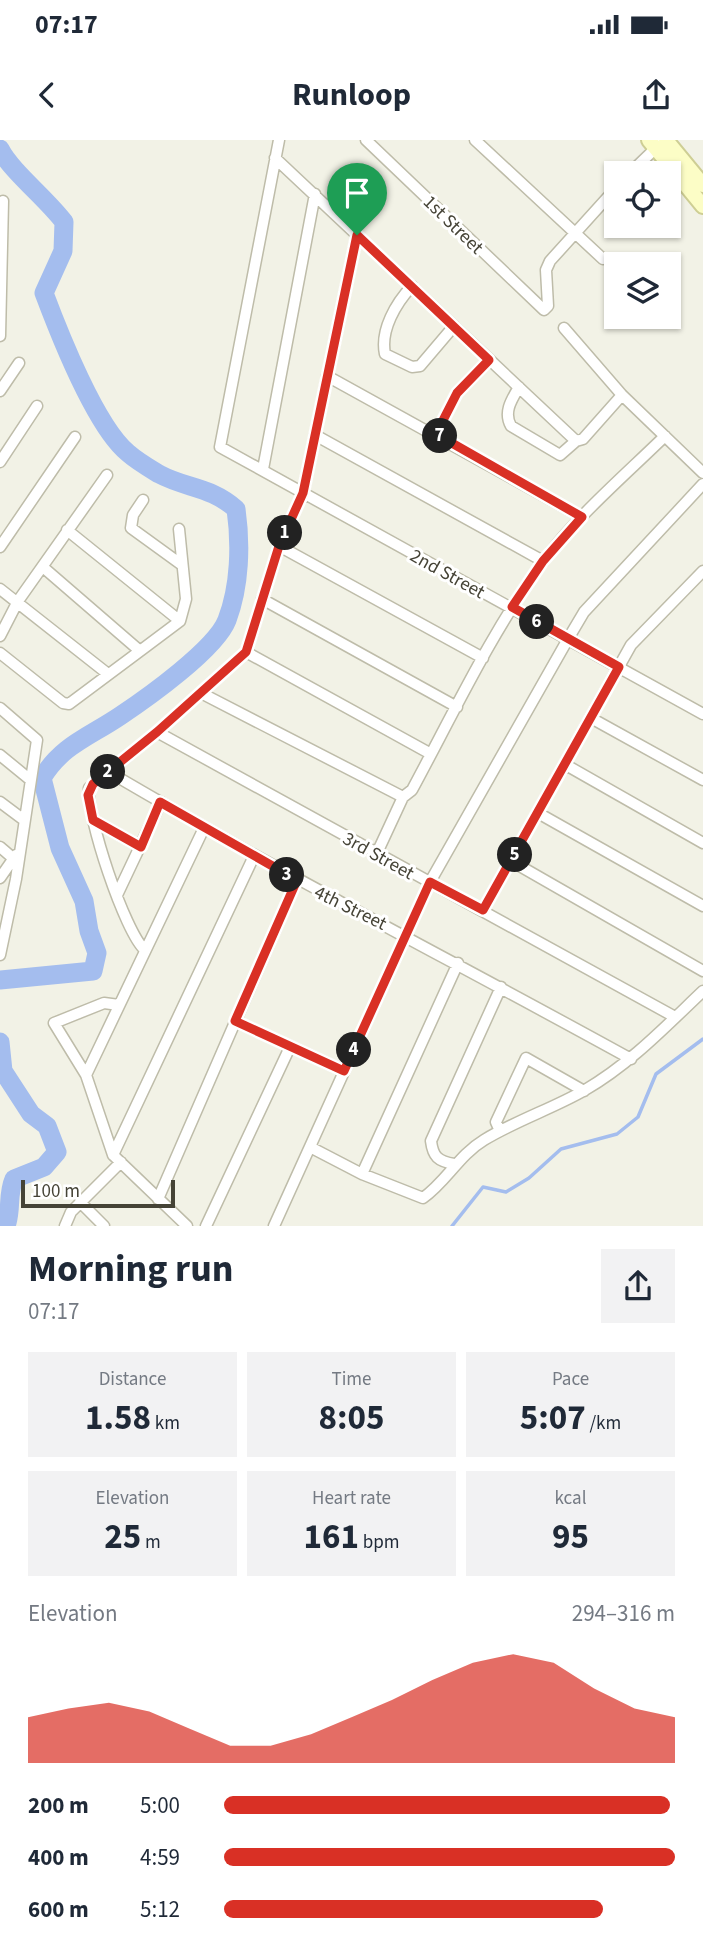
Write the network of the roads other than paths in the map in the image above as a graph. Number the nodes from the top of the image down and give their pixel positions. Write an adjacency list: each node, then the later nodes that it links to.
1 (279, 140): 5 (street)
2 (366, 140): 12 (street, 1st Street)
3 (475, 140): 12 (street)
4 (658, 142): 6 (street); 7 (main road); 11 (main road)
5 (275, 158): 8 (street); 32 (street, 2nd Street)
6 (641, 161)
7 (703, 185)
8 (315, 194): 13 (street); 32 (street)
9 (3, 201): 18 (street)
10 (604, 201): 12 (street)
11 (703, 206)
12 (574, 234): 14 (street)
13 (357, 235): 15 (street); 21 (street)
14 (603, 258)
15 (412, 286): 16 (street); 16 (street)
16 (454, 326): 19 (street)
17 (564, 328): 24 (street)
18 (0, 336)
19 (489, 360): 22 (street); 26 (street)
20 (19, 363): 23 (street)
21 (327, 376): 26 (street); 27 (street)
22 (519, 387): 30 (street); 30 (street)
23 (0, 391)
24 (622, 395): 28 (street); 30 (street)
25 (37, 406): 31 (street)
26 (436, 434): 37 (street)
27 (315, 435): 35 (street); 42 (street)
28 (665, 436): 34 (street); 37 (street)
29 (75, 437): 41 (street)
30 (576, 441)
31 (0, 462)
32 (263, 470): 35 (street, 2nd Street)
33 (107, 475): 39 (street)
34 (702, 477): 52 (street)
35 (303, 493): 40 (street); 49 (street, 2nd Street)
36 (143, 500): 43 (street)
37 (582, 517): 42 (street)
38 (179, 529): 43 (street)
39 (67, 530): 44 (street); 50 (street)
40 (279, 546): 47 (street); 56 (street)
41 (0, 547)
42 (543, 561): 49 (street)
43 (182, 565): 50 (street)
44 (44, 568): 48 (street); 53 (street)
45 (703, 571): 57 (street)
46 (0, 589): 48 (street)
47 (262, 599): 54 (street); 60 (street)
48 (18, 601): 51 (street); 58 (street)
49 (512, 607): 52 (street, 2nd Street); 56 (street)
50 (180, 621): 53 (street)
51 (0, 636)
52 (568, 639): 57 (street, 2nd Street); 87 (street)
53 (140, 651): 58 (street)
54 (246, 652): 59 (street); 65 (street)
55 (0, 653): 58 (street)
56 (483, 658): 60 (street)
57 (619, 667): 62 (street, 2nd Street); 63 (street)
58 (108, 674)
59 (201, 692): 64 (street); 71 (street)
60 (457, 707): 65 (street)
61 (0, 708): 69 (street)
62 (703, 714)
63 (592, 718): 67 (street); 70 (street)
64 (157, 732): 68 (street); 81 (street, 3rd Street)
65 (431, 754): 71 (street)
66 (0, 755): 69 (street)
67 (566, 765): 74 (street); 78 (street)
68 (109, 772): 73 (street, 4th Street); 76 (street)
69 (28, 778): 75 (street)
70 (703, 780)
71 (404, 797): 81 (street)
72 (0, 802): 75 (street)
73 (160, 802): 77 (street, 4th Street); 80 (street)
74 (538, 813): 84 (street); 89 (street)
75 (24, 820): 82 (street)
76 (93, 820): 80 (street); 88 (street)
77 (204, 828): 83 (street, 4th Street); 92 (street)
78 (703, 844)
79 (0, 847): 82 (street)
80 (141, 847): 88 (street)
81 (377, 853): 87 (street, 3rd Street)
82 (16, 855): 85 (street); 93 (street)
83 (254, 856): 86 (street, 4th Street); 108 (street)
84 (511, 861): 90 (street); 95 (street)
85 (0, 878)
86 (297, 880): 91 (street, 4th Street); 100 (street)
87 (430, 882): 90 (street, 3rd Street); 91 (street)
88 (117, 895): 92 (street)
89 (703, 906)
90 (483, 910): 99 (street, 3rd Street)
91 (406, 934): 94 (street, 4th Street); 103 (street)
92 (145, 950): 98 (street)
93 (0, 955)
94 (458, 963): 96 (street, 4th Street); 110 (street)
95 (703, 971)
96 (502, 987): 102 (street, 4th Street); 109 (street)
97 (703, 991): 99 (street)
98 (119, 1005): 104 (street); 104 (street)
99 (675, 1017): 102 (street)
100 (235, 1021): 101 (street); 111 (street)
101 (290, 1047): 103 (street); 116 (street)
102 (631, 1059): 105 (street)
103 (344, 1071): 107 (street)
104 (86, 1075): 108 (street)
105 (584, 1091): 106 (street); 106 (street)
106 (500, 1131): 109 (street)
107 (310, 1147): 110 (street); 117 (street)
108 (117, 1158): 111 (street); 112 (street)
109 (454, 1164): 110 (street)
110 (362, 1174)
111 (158, 1199): 115 (street)
112 (80, 1202): 113 (street); 114 (street)
113 (65, 1226)
114 (104, 1226)
115 (187, 1226)
116 (206, 1226)
117 (274, 1226)

